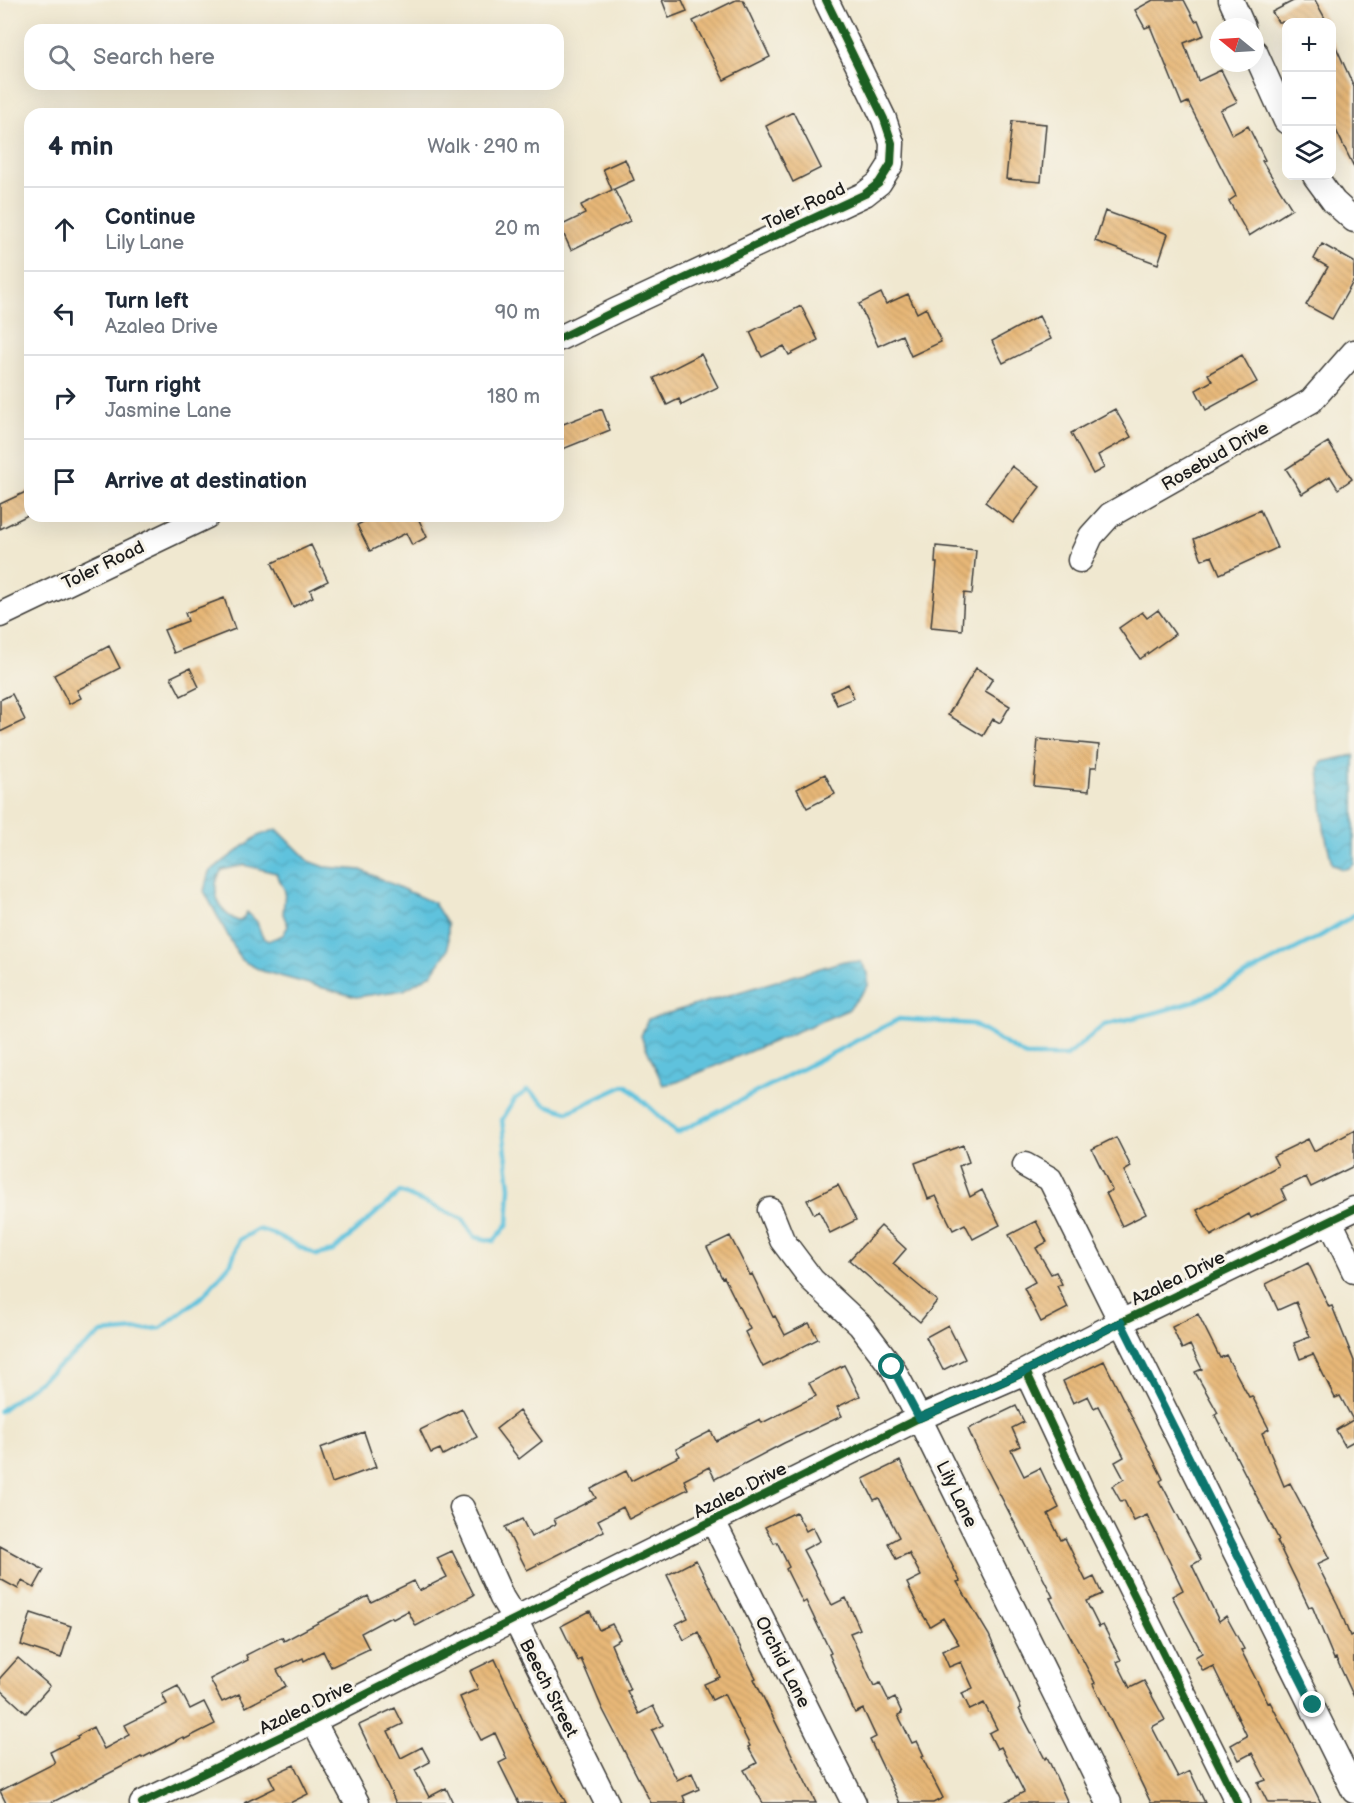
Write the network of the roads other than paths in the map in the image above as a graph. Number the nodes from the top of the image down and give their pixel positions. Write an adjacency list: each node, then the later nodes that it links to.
1 (826, 0): 8 (street, Toler Road)
2 (1231, 0): 3 (street)
3 (1239, 18)
4 (1264, 71): 5 (street)
5 (1282, 110)
6 (1318, 180): 7 (street)
7 (1354, 220)
8 (564, 336)
9 (1354, 352): 11 (street, Rosebud Drive)
10 (194, 522): 12 (street, Toler Road)
11 (1080, 560)
12 (0, 615)
13 (1024, 1165): 18 (street)
14 (1354, 1209): 16 (street, Azalea Drive)
15 (770, 1210): 20 (street, Lily Lane)
16 (1330, 1221): 17 (street); 18 (street, Azalea Drive)
17 (1354, 1271)
18 (1121, 1322): 19 (street, Azalea Drive); 25 (street)
19 (1026, 1371): 20 (street, Azalea Drive); 31 (street)
20 (919, 1418): 22 (street, Azalea Drive); 30 (street, Lily Lane)
21 (462, 1508): 23 (street, Beech Street)
22 (712, 1521): 23 (street, Azalea Drive); 29 (street, Orchid Lane)
23 (515, 1619): 24 (street, Azalea Drive); 28 (street, Beech Street)
24 (313, 1722): 26 (street, Azalea Drive); 27 (street)
25 (1354, 1791)
26 (142, 1803)
27 (357, 1803)
28 (607, 1803)
29 (854, 1803)
30 (1109, 1803)
31 (1238, 1803)

